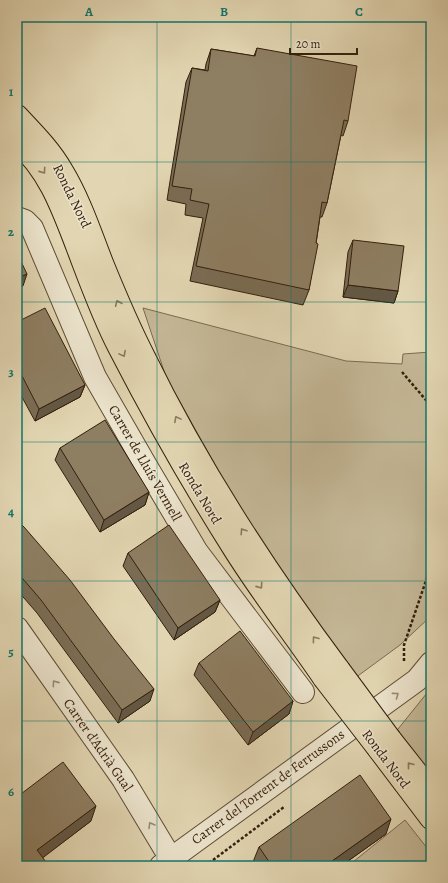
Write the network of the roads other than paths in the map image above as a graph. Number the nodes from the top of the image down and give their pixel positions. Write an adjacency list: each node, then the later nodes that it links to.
1 (17, 116): 6 (main road, Ronda Nord, one-way to 1)
2 (17, 142): 6 (main road, Ronda Nord, one-way to 6)
3 (17, 218): 7 (street, Carrer de Lluís Vermell)
4 (17, 628): 11 (street, Carrer d'Adrià Gual, one-way to 4)
5 (431, 663): 11 (street, Carrer del Torrent de Ferrussons, one-way to 5)
6 (331, 674): 8 (main road, Ronda Nord, bridge)
7 (303, 692)
8 (384, 744): 9 (main road, Ronda Nord, one-way to 8); 10 (main road, Ronda Nord)
9 (431, 791)
10 (431, 818)
11 (168, 864)

